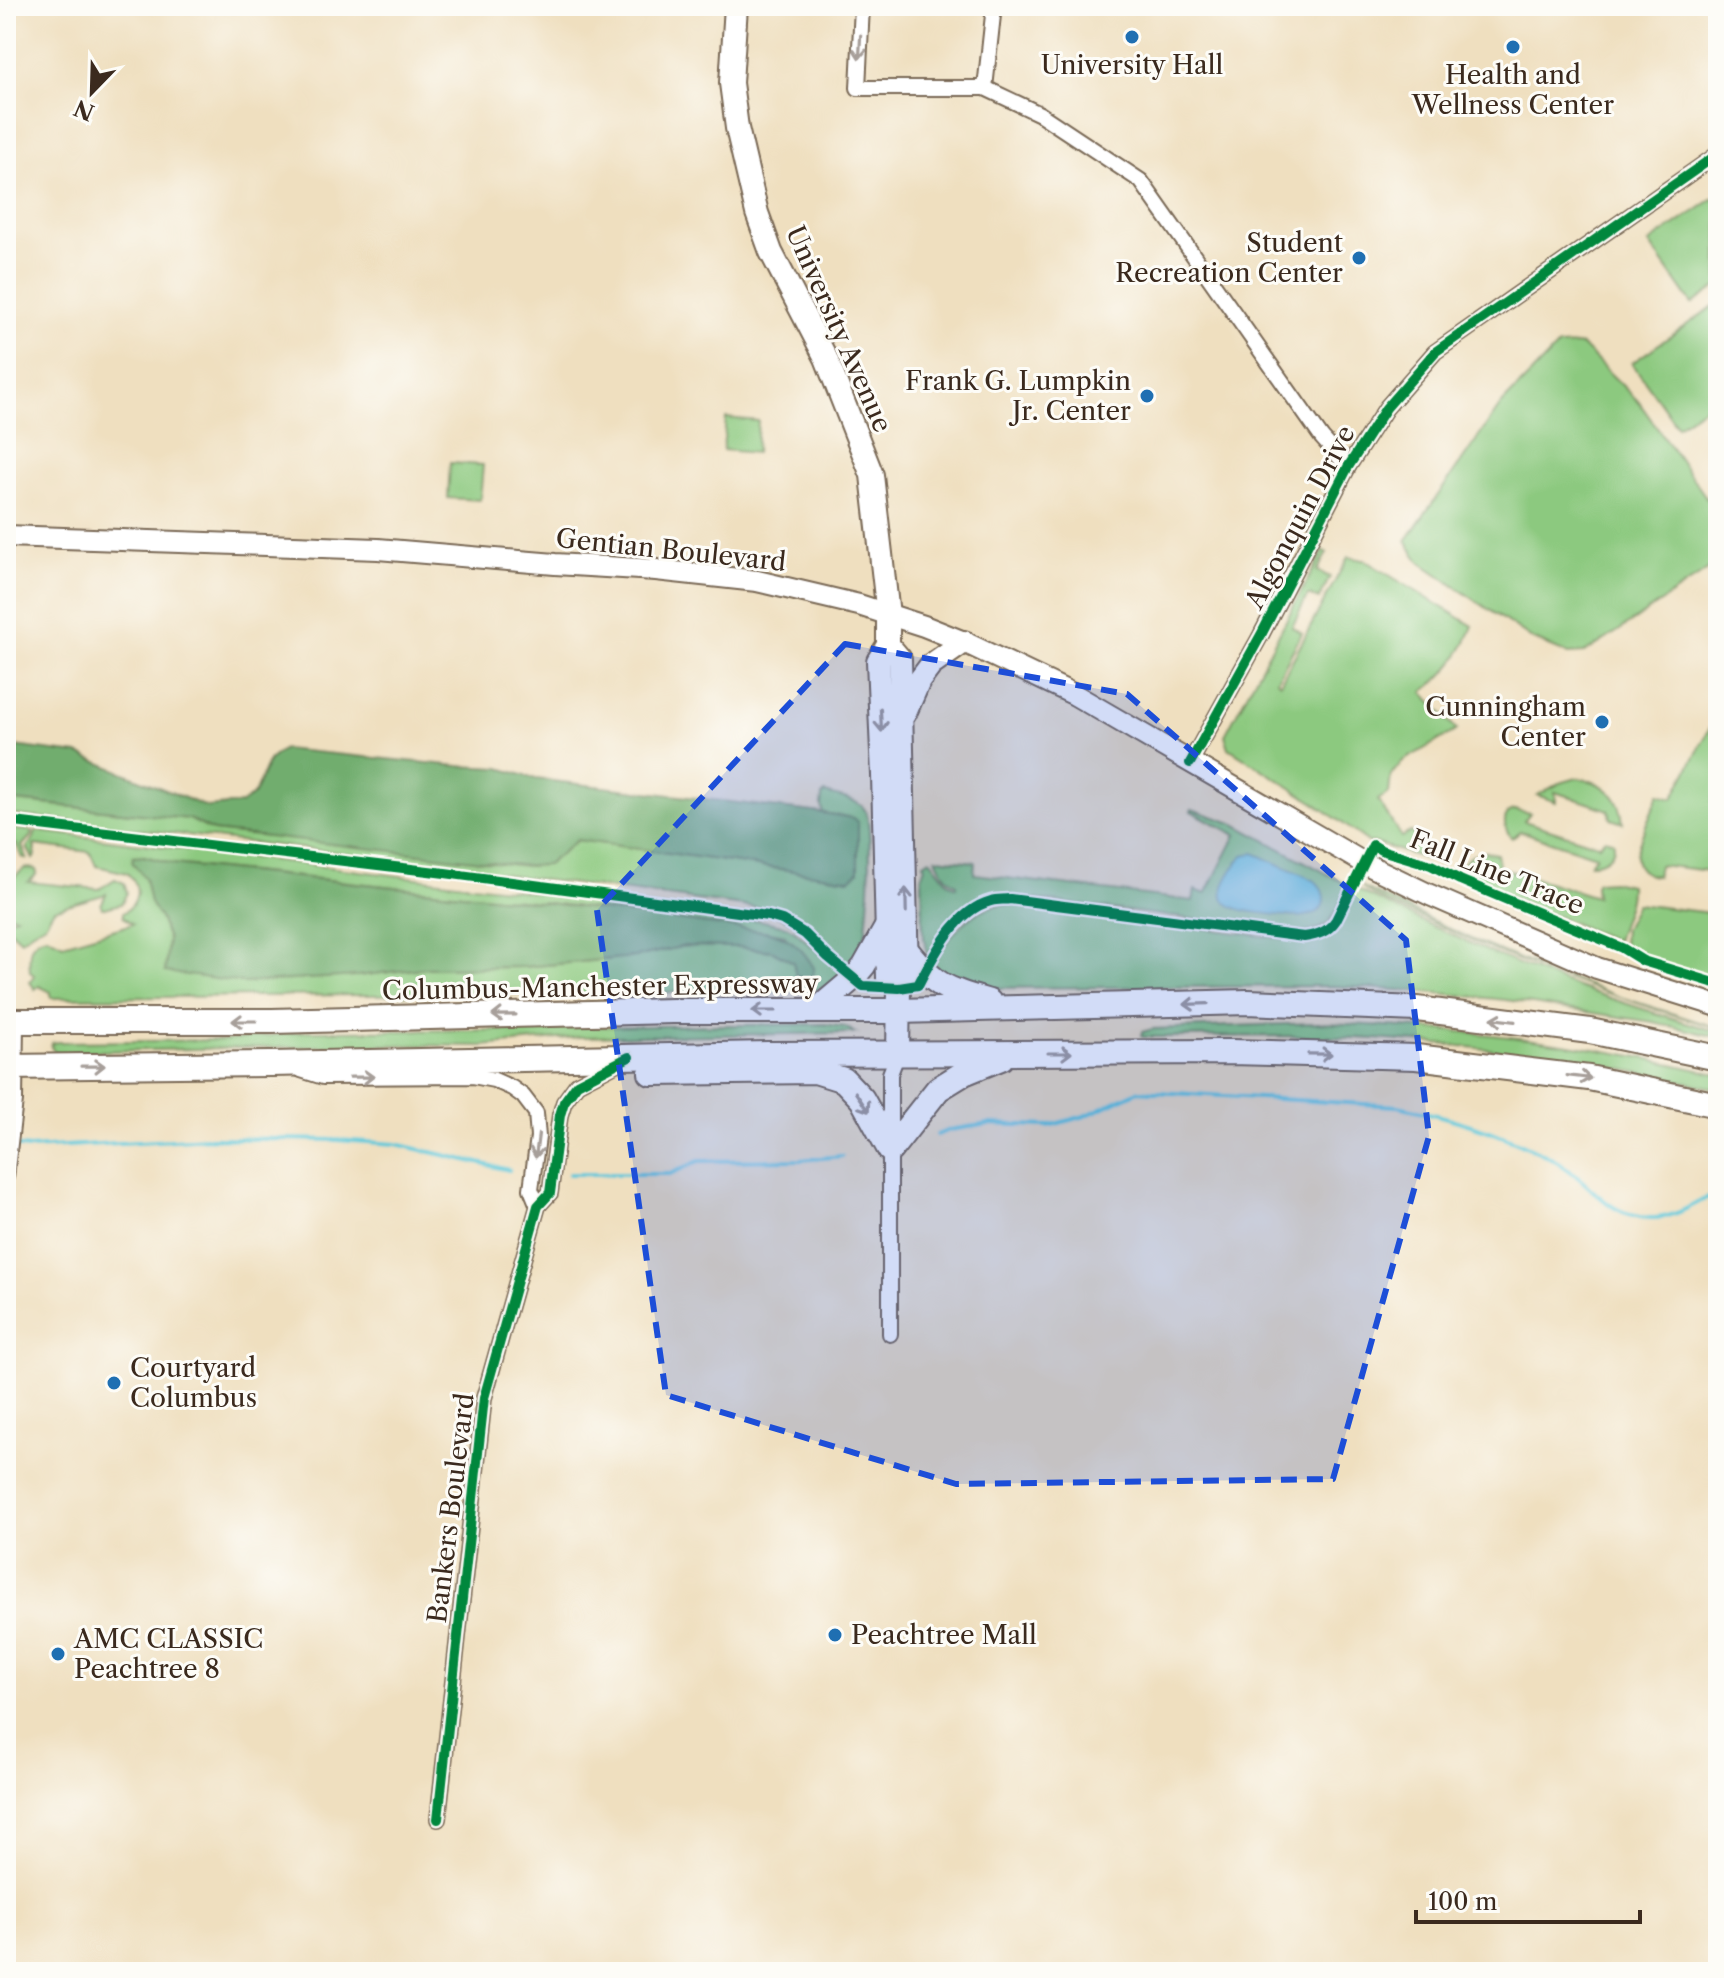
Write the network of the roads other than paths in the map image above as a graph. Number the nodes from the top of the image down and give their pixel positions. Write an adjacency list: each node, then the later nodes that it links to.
1 (736, 6): 8 (main road, University Avenue)
2 (862, 6): 4 (street, one-way to 4)
3 (994, 6): 4 (street)
4 (985, 88): 6 (street)
5 (1718, 154): 6 (street, Algonquin Drive)
6 (1348, 467): 12 (street, Algonquin Drive)
7 (6, 536): 8 (main road, Gentian Boulevard)
8 (888, 615): 9 (main road, Gentian Boulevard); 10 (main road, University Avenue)
9 (964, 642): 11 (main road); 12 (main road, Gentian Boulevard)
10 (888, 645): 11 (main road, University Avenue); 13 (main road, one-way to 13)
11 (901, 721): 14 (main road, University Avenue, one-way to 11)
12 (1190, 763): 16 (main road, Gentian Boulevard)
13 (887, 926): 15 (main road); 18 (main road)
14 (907, 951): 15 (main road, University Avenue); 17 (highway)
15 (899, 1000): 17 (highway, Columbus-Manchester Expressway); 18 (highway, Columbus-Manchester Expressway); 20 (main road, University Avenue)
16 (1718, 1006)
17 (1010, 1008): 23 (highway, Columbus-Manchester Expressway, one-way to 17)
18 (815, 1011): 19 (highway, Columbus-Manchester Expressway, one-way to 19)
19 (11, 1021): 25 (street)
20 (898, 1053): 21 (highway); 22 (highway); 27 (street)
21 (1015, 1053): 26 (highway, one-way to 26); 27 (highway)
22 (632, 1057): 24 (highway); 27 (highway, one-way to 27); 30 (street, Bankers Boulevard)
23 (1718, 1058)
24 (286, 1064): 25 (highway, one-way to 24); 30 (street, Bankers Boulevard, one-way to 30)
25 (11, 1067): 28 (street)
26 (1718, 1105)
27 (890, 1150): 31 (street)
28 (7, 1171): 29 (street)
29 (6, 1177)
30 (538, 1206): 32 (street, Bankers Boulevard)
31 (890, 1334)
32 (438, 1819)

